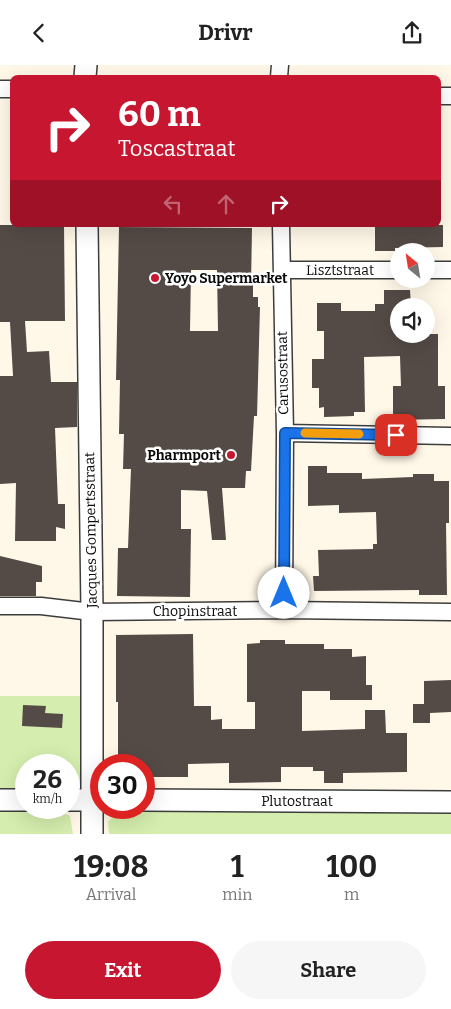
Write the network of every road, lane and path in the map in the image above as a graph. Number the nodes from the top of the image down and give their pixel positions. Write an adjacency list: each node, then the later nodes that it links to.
1 (87, 227): 12 (street, Jacques Gompertsstraat)
2 (281, 227): 5 (street, Carusostraat)
3 (435, 269): 4 (street)
4 (451, 269)
5 (282, 270): 6 (street, Lisztstraat); 7 (street, Carusostraat)
6 (390, 270)
7 (285, 433): 8 (street); 10 (street, Carusostraat)
8 (451, 436)
9 (0, 606): 12 (street, Chopinstraat)
10 (284, 610): 11 (street, Chopinstraat); 12 (street, Chopinstraat)
11 (451, 611)
12 (92, 612): 13 (street, Jacques Gompertsstraat)
13 (96, 754)
14 (0, 800): 15 (street)
15 (15, 800)
16 (155, 800): 17 (street, Plutostraat)
17 (451, 802)

